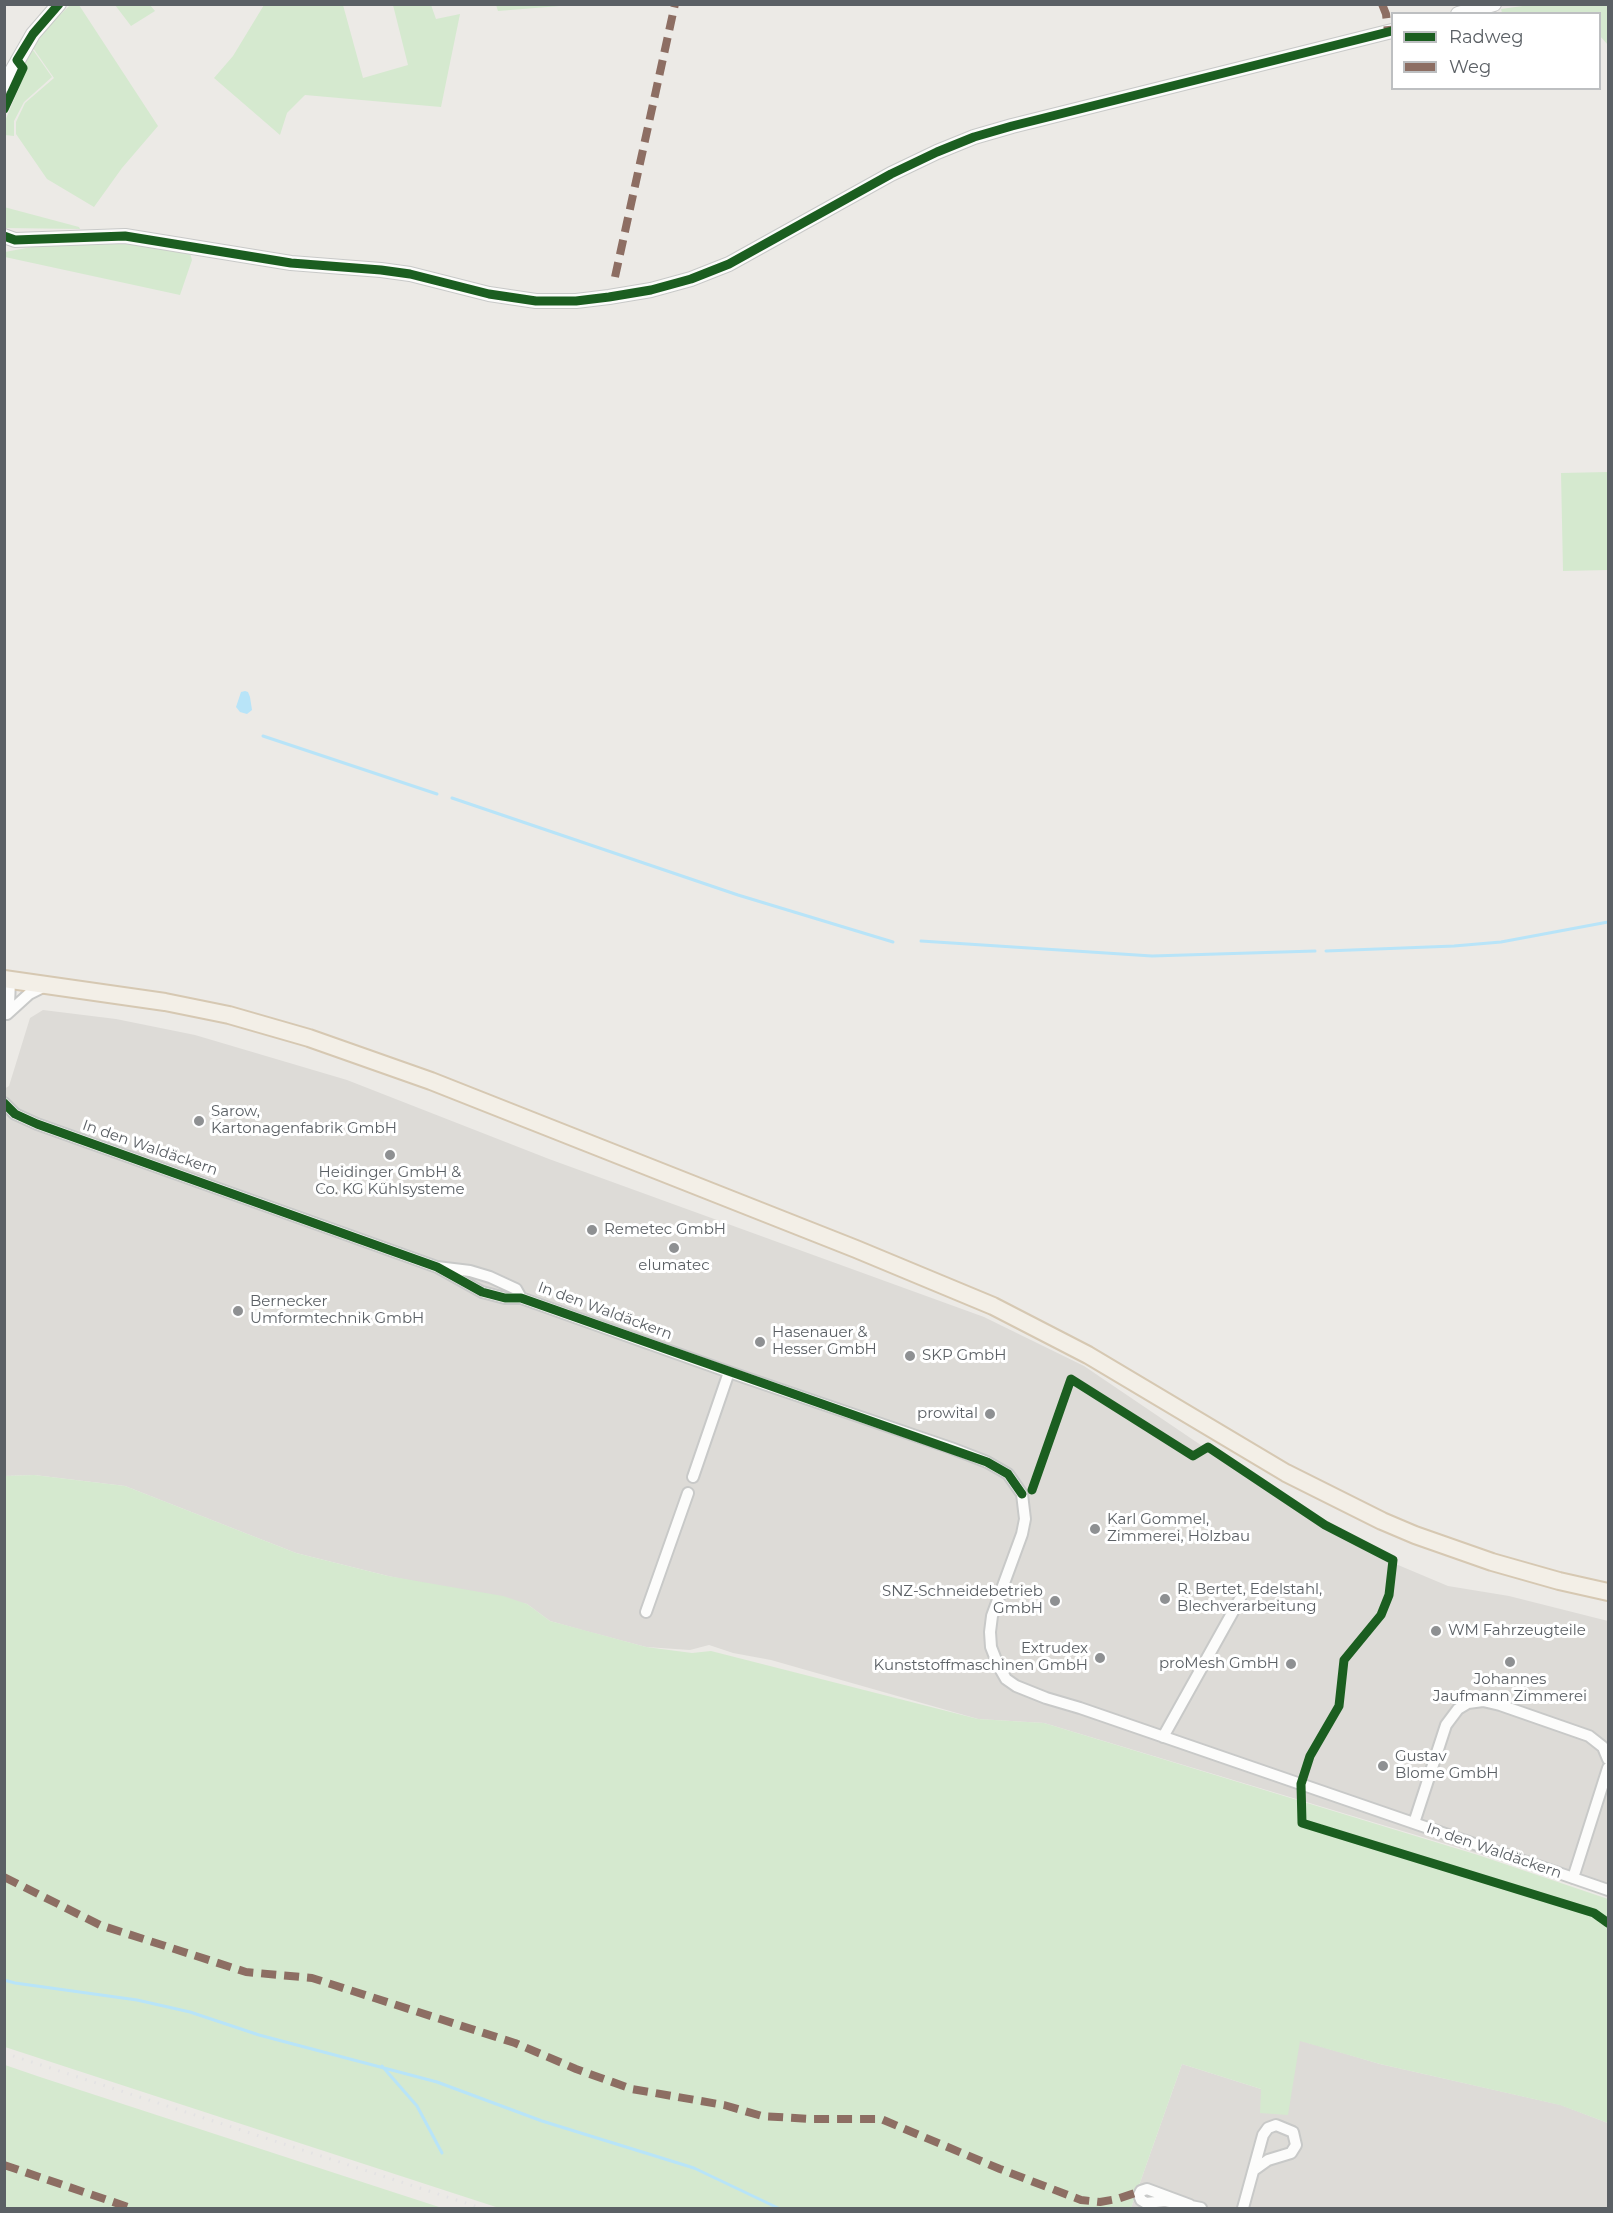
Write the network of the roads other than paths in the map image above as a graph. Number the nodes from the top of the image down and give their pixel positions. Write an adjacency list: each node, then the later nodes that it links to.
1 (59, 4): 5 (street)
2 (1494, 4): 3 (street)
3 (1465, 12)
4 (1391, 31): 6 (street)
5 (4, 85)
6 (8, 240)
7 (6, 983): 8 (main road); 9 (street)
8 (46, 986): 9 (street); 16 (main road)
9 (6, 1017)
10 (4, 1103): 11 (street, In den Waldäckern)
11 (437, 1267): 12 (street, In den Waldäckern); 12 (street, In den Waldäckern)
12 (521, 1298): 13 (street, In den Waldäckern)
13 (729, 1372): 14 (street); 19 (street, In den Waldäckern)
14 (693, 1477)
15 (688, 1493): 18 (street)
16 (1608, 1592)
17 (1240, 1599): 19 (street)
18 (646, 1612)
19 (1163, 1737): 22 (street, In den Waldäckern)
20 (1608, 1755): 22 (street, In den Waldäckern)
21 (1608, 1768): 23 (street, In den Waldäckern)
22 (1414, 1823): 23 (street, In den Waldäckern)
23 (1573, 1878): 24 (street, In den Waldäckern)
24 (1608, 1890)
25 (1254, 2170): 25 (street); 26 (street)
26 (1243, 2208)

